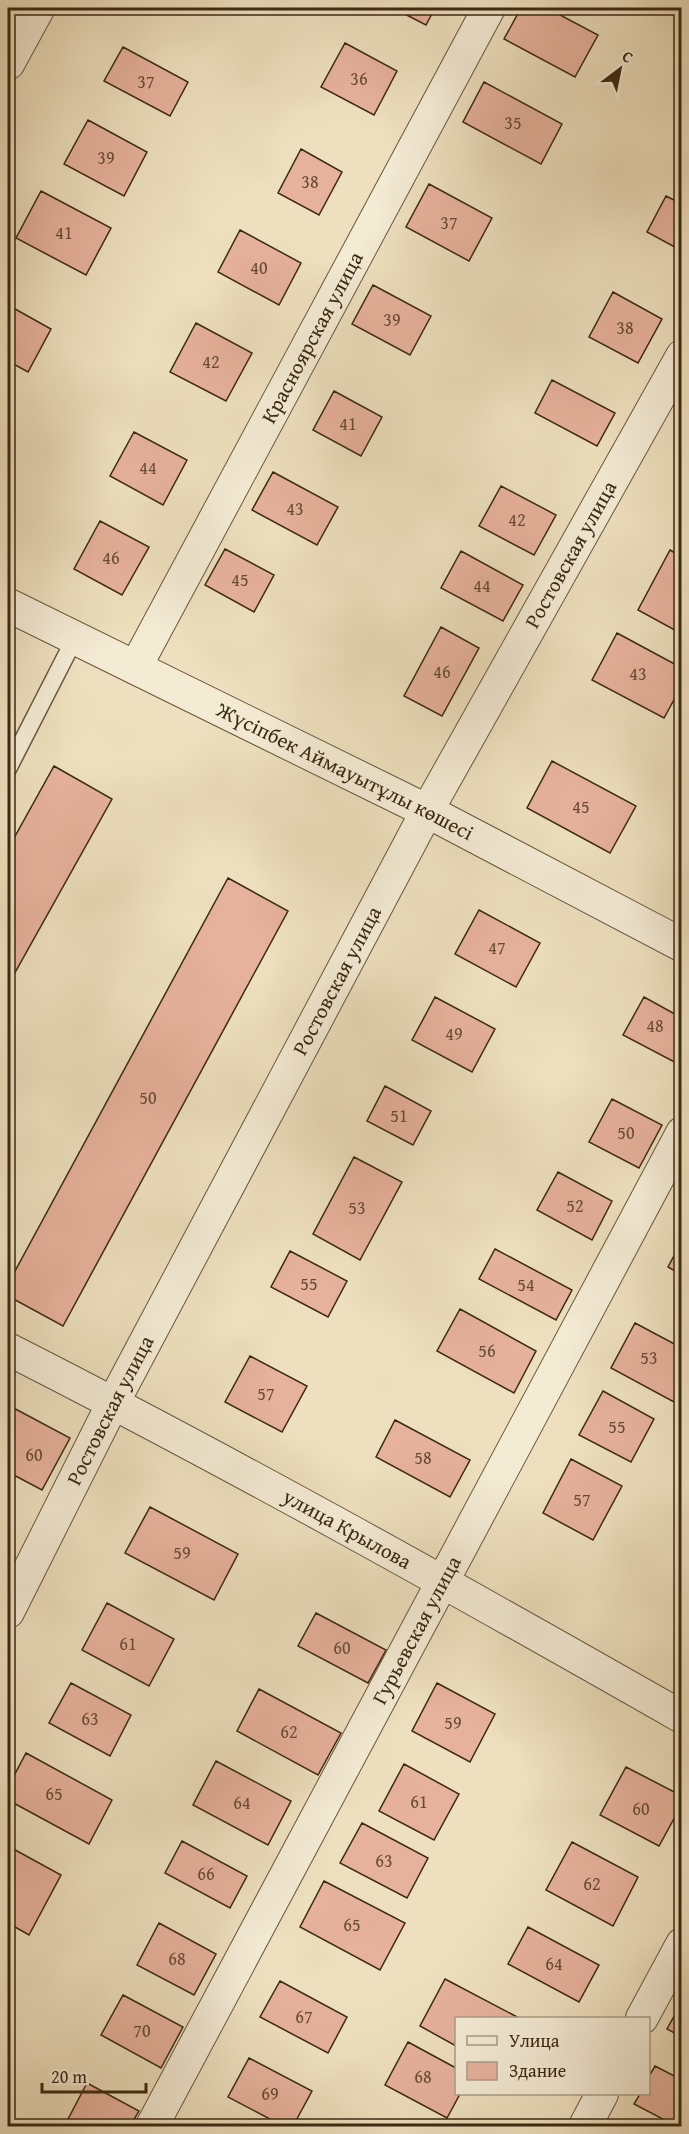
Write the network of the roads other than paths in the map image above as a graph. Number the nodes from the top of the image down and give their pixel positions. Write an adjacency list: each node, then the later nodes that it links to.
1 (38, 8): 3 (street)
2 (489, 8): 7 (street, Красноярская улица)
3 (8, 63)
4 (681, 356): 9 (street, Ростовская улица)
5 (8, 605): 6 (street, Жүсіпбек Аймауытұлы көшесі)
6 (75, 638): 7 (street, Жүсіпбек Аймауытұлы көшесі); 8 (lane)
7 (135, 668): 9 (street, Жүсіпбек Аймауытұлы көшесі)
8 (8, 769)
9 (427, 811): 10 (street, Жүсіпбек Аймауытұлы көшесі); 13 (street, Ростовская улица)
10 (681, 945)
11 (681, 1133): 14 (street, Гурьевская улица)
12 (8, 1349): 13 (street, улица Крылова)
13 (113, 1403): 14 (street, улица Крылова); 15 (street, Ростовская улица)
14 (443, 1581): 16 (street, улица Крылова); 20 (street, Гурьевская улица)
15 (8, 1612)
16 (681, 1718)
17 (681, 1944): 18 (street)
18 (643, 2017)
19 (601, 2095): 21 (street)
20 (152, 2127)
21 (585, 2127)

